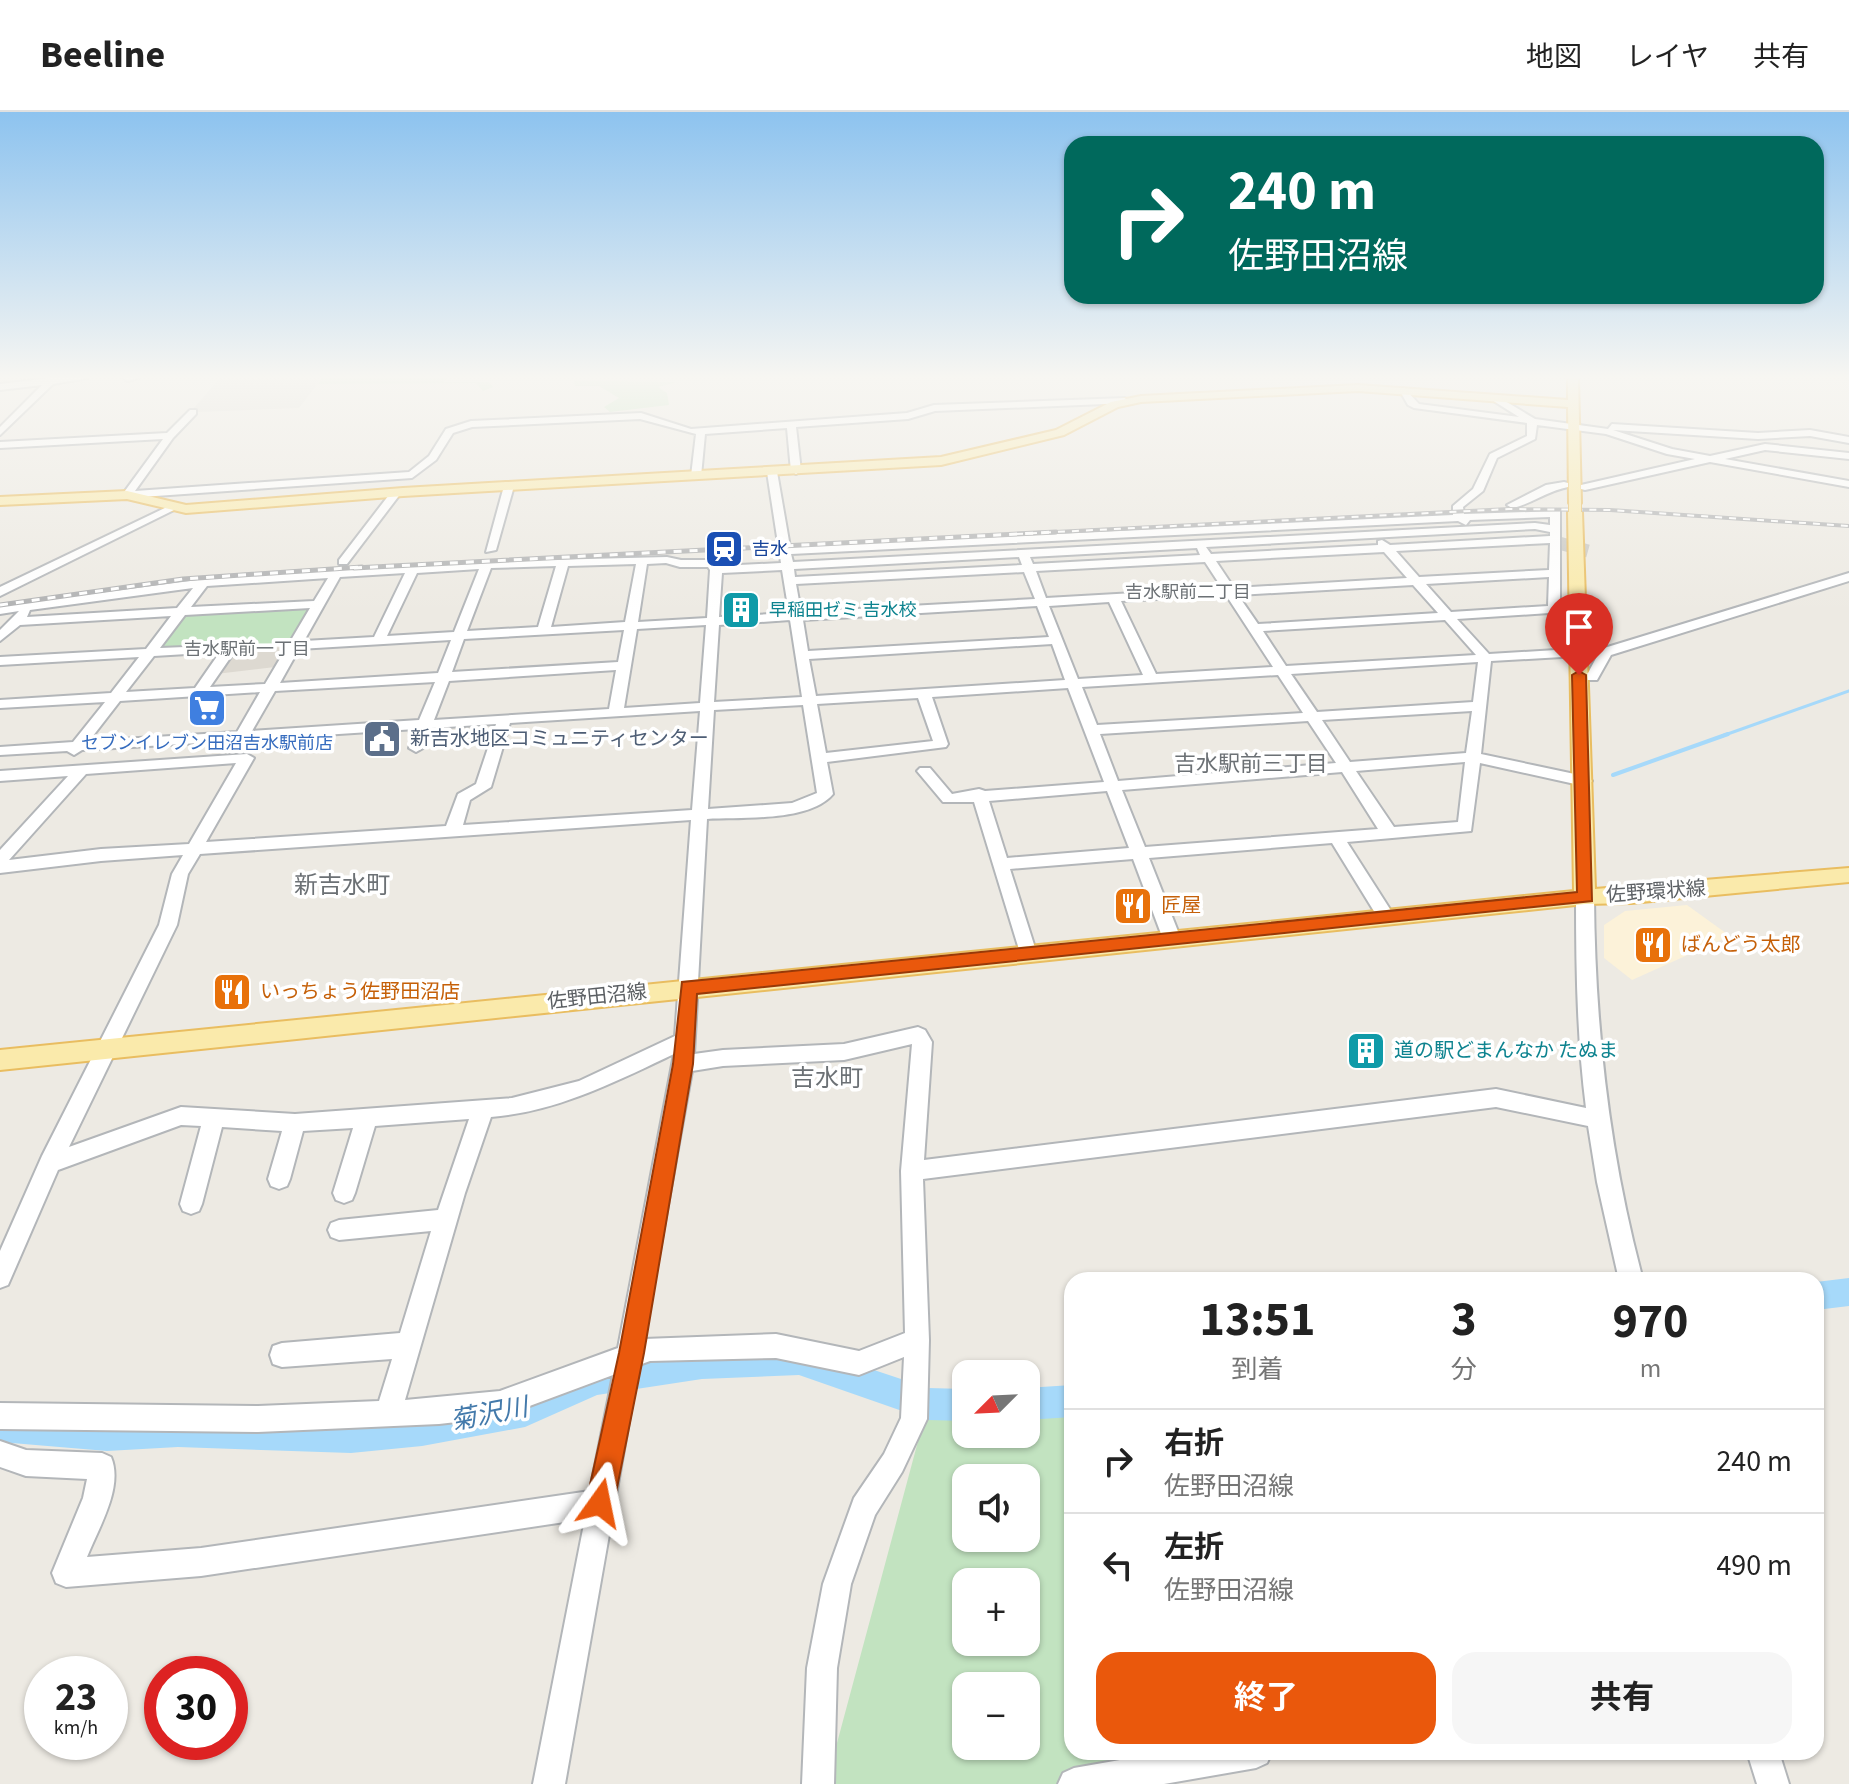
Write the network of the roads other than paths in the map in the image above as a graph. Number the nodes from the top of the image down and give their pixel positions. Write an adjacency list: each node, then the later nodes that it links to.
1 (155, 456): 20 (street)
2 (434, 456): 13 (street)
3 (698, 456): 14 (street)
4 (794, 456): 11 (street)
5 (967, 456): 11 (main road)
6 (1493, 456): 23 (street)
7 (1578, 456): 68 (main road)
8 (1692, 456): 10 (street)
9 (1731, 456): 10 (street)
10 (1710, 461): 15 (street); 18 (street)
11 (796, 471): 12 (main road)
12 (772, 472): 14 (main road); 34 (street)
13 (412, 475): 19 (street); 20 (street)
14 (696, 476): 17 (main road)
15 (1849, 484)
16 (1564, 485): 23 (street)
17 (509, 486): 19 (main road); 32 (street)
18 (1585, 487)
19 (400, 492): 22 (main road); 39 (street)
20 (127, 495): 21 (main road); 22 (main road)
21 (0, 501)
22 (173, 508): 47 (street)
23 (1458, 511): 24 (street); 25 (street); 28 (street)
24 (1361, 521): 26 (street); 27 (street)
25 (1474, 529): 27 (street); 28 (street); 29 (street)
26 (1190, 530): 30 (street); 33 (street)
27 (1373, 534): 30 (street); 31 (street)
28 (1556, 539): 29 (street); 42 (street)
29 (1489, 543): 31 (street)
30 (1199, 544): 33 (street); 35 (street)
31 (1386, 549): 35 (street); 45 (street)
32 (490, 550)
33 (1022, 553): 34 (street); 35 (street); 44 (street); 50 (street)
34 (788, 558): 41 (street); 44 (street)
35 (1208, 558): 48 (street)
36 (642, 562): 37 (street); 41 (street); 60 (street)
37 (563, 564): 38 (street); 62 (street)
38 (486, 565): 40 (street); 63 (street)
39 (340, 568): 40 (street); 46 (street); 51 (street)
40 (413, 569): 65 (street)
41 (716, 570): 59 (street)
42 (1554, 573): 45 (street); 53 (street)
43 (1849, 577): 75 (street)
44 (792, 581): 56 (street)
45 (1416, 581): 48 (street); 57 (street)
46 (204, 582): 52 (street); 55 (street)
47 (0, 592)
48 (1229, 592): 49 (street); 61 (street)
49 (1113, 598): 50 (street); 77 (street)
50 (1041, 602): 56 (street); 66 (street)
51 (318, 604): 55 (street); 67 (street)
52 (32, 605): 54 (street); 58 (street)
53 (1555, 609): 57 (street); 68 (street)
54 (0, 610)
55 (180, 613): 58 (street); 69 (street)
56 (798, 616): 59 (street); 70 (street)
57 (1448, 616): 61 (street); 71 (street)
58 (16, 621): 64 (street)
59 (713, 621): 60 (street); 85 (street)
60 (631, 626): 62 (street); 73 (street)
61 (1253, 628): 74 (street)
62 (543, 631): 63 (street)
63 (460, 635): 65 (street); 76 (street)
64 (0, 637)
65 (379, 640): 67 (street)
66 (1055, 640): 70 (street); 78 (street)
67 (295, 645): 79 (street)
68 (1571, 652): 71 (street); 75 (main road)
69 (149, 653): 72 (street); 80 (street); 82 (street)
70 (803, 655): 83 (street)
71 (1485, 658): 74 (street); 86 (street)
72 (0, 661)
73 (623, 666): 76 (street); 87 (street)
74 (1281, 669): 77 (street); 89 (street)
75 (1579, 676): 104 (main road)
76 (443, 677): 79 (street); 90 (street)
77 (1151, 677): 78 (street)
78 (1072, 682): 81 (street); 91 (street)
79 (270, 687): 80 (street); 92 (street)
80 (200, 691): 82 (street)
81 (923, 692): 83 (street); 98 (street)
82 (115, 697): 84 (street); 93 (street)
83 (810, 699): 85 (street); 98 (street)
84 (0, 704)
85 (708, 706): 87 (street); 107 (street)
86 (1480, 706): 89 (street); 96 (street)
87 (616, 711): 88 (street)
88 (505, 718): 90 (street); 108 (street)
89 (1312, 718): 91 (street); 99 (street)
90 (426, 723): 92 (street); 94 (street)
91 (1090, 730): 105 (street)
92 (243, 735): 93 (street); 97 (street)
93 (79, 745): 95 (street); 102 (street)
94 (416, 748)
95 (0, 751)
96 (1472, 757): 99 (street); 104 (street); 109 (street)
97 (229, 758): 100 (street); 111 (street)
98 (819, 758): 107 (street)
99 (1345, 768): 105 (street); 109 (street)
100 (82, 770): 102 (street); 113 (street)
101 (925, 771): 106 (street)
102 (57, 772): 103 (street)
103 (0, 776)
104 (1584, 781): 118 (main road)
105 (1112, 784): 106 (street); 112 (street)
106 (979, 794): 114 (street)
107 (699, 814): 108 (street); 122 (street)
108 (453, 831): 111 (street)
109 (1390, 834): 110 (street)
110 (1337, 838): 112 (street); 119 (street)
111 (193, 849): 116 (street); 123 (street)
112 (1138, 853): 114 (street); 120 (street)
113 (0, 860)
114 (1002, 864): 121 (street)
115 (1849, 865): 118 (main road, 佐野環状線)
116 (0, 867)
117 (1849, 875): 118 (main road, 佐野環状線)
118 (1585, 897): 119 (main road, 佐野田沼線); 128 (street)
119 (1386, 917): 120 (main road, 佐野田沼線)
120 (1172, 939): 121 (main road, 佐野田沼線)
121 (1027, 951): 122 (main road, 佐野田沼線)
122 (688, 987): 123 (main road, 佐野田沼線); 124 (street)
123 (108, 1049): 125 (main road, 佐野田沼線); 131 (street)
124 (684, 1052): 126 (street); 132 (street); 142 (street)
125 (0, 1060)
126 (482, 1112): 127 (street); 136 (street)
127 (367, 1117): 130 (street); 134 (street)
128 (1595, 1119): 132 (street); 138 (street)
129 (213, 1121): 130 (street); 131 (street); 135 (street)
130 (295, 1123): 133 (street)
131 (50, 1163): 139 (street)
132 (912, 1171): 140 (street)
133 (279, 1179)
134 (344, 1193)
135 (191, 1204)
136 (446, 1219): 137 (street); 141 (street)
137 (339, 1230)
138 (1629, 1272)
139 (0, 1277)
140 (917, 1340): 142 (street); 152 (street)
141 (409, 1345): 143 (street); 144 (street)
142 (632, 1353): 144 (street); 147 (street)
143 (282, 1355)
144 (388, 1414): 145 (street)
145 (0, 1416)
146 (0, 1454): 147 (street)
147 (600, 1503): 151 (street)
148 (1225, 1760): 150 (street)
149 (1766, 1760): 154 (street)
150 (1158, 1777): 153 (street)
151 (549, 1784)
152 (818, 1784)
153 (1074, 1784)
154 (1773, 1784)

